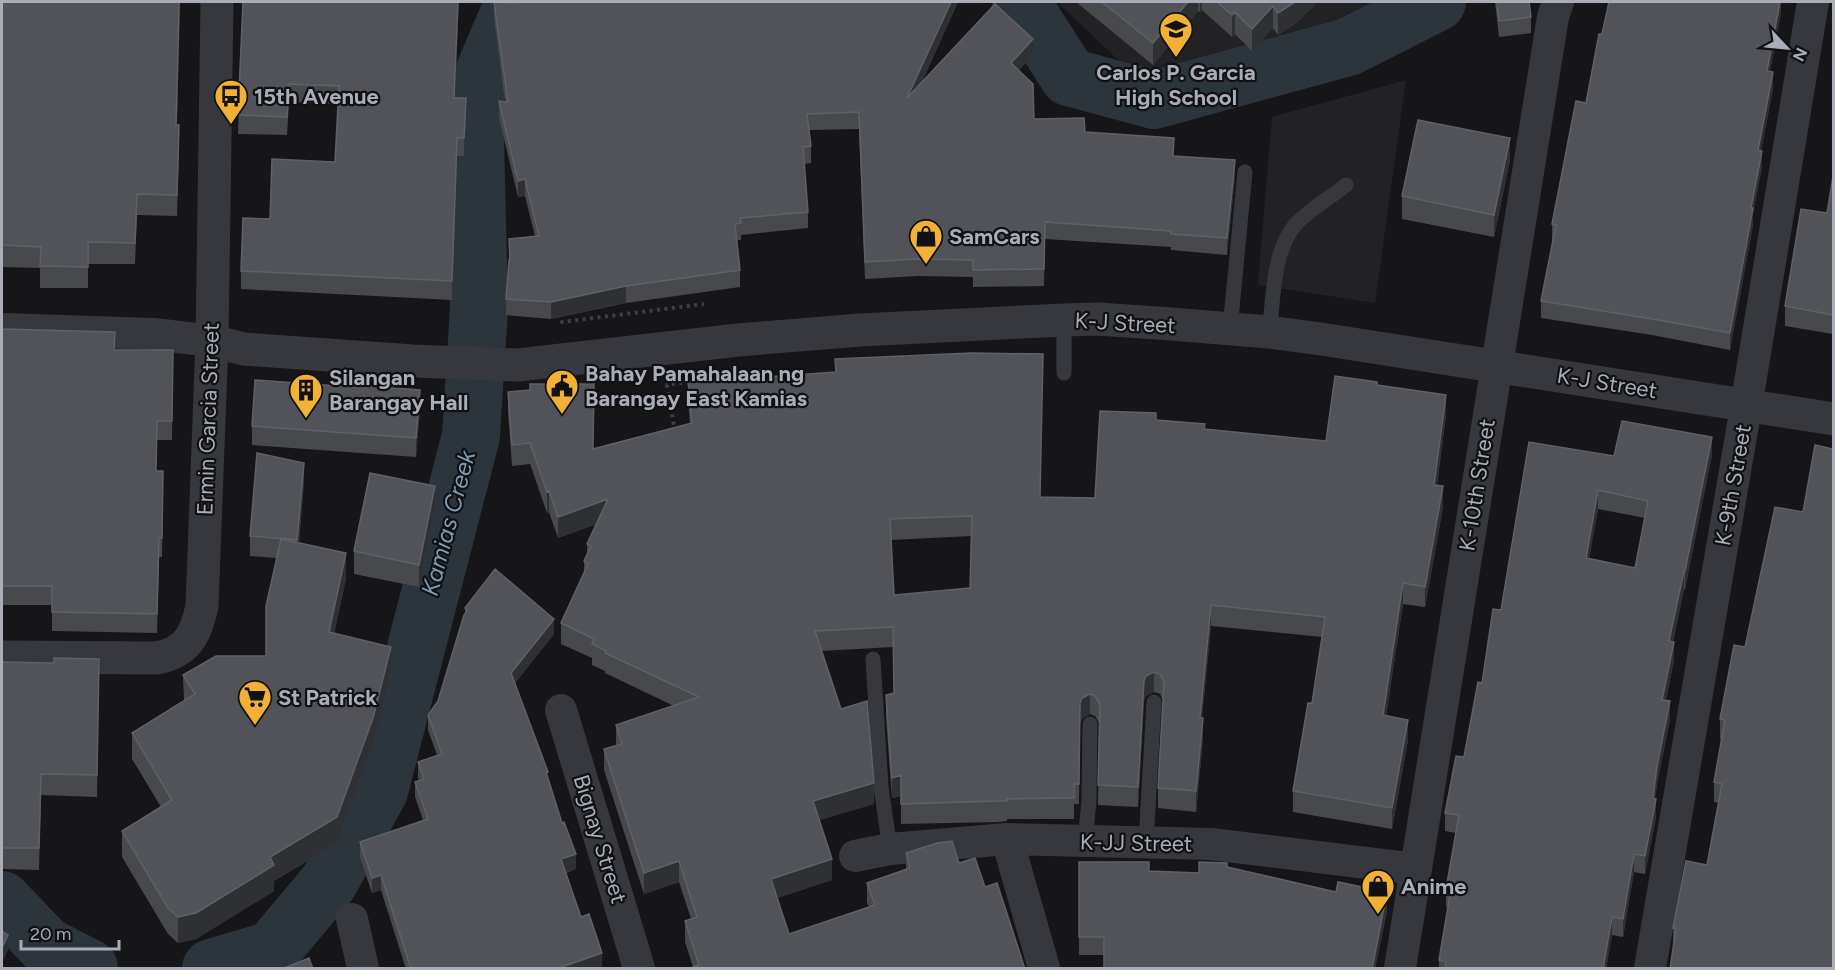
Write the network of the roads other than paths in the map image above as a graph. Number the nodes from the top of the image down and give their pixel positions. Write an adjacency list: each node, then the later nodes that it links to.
1 (217, 2): 10 (street, Ermin Garcia Street)
2 (1558, 2): 11 (street, K-10th Street)
3 (1813, 2): 13 (street, K-9th Street)
4 (1245, 172): 7 (lane)
5 (1346, 185): 9 (lane)
6 (1064, 320): 7 (street, K-J Street); 10 (street, K-J Street); 12 (lane)
7 (1230, 329): 9 (street, K-J Street)
8 (2, 330): 10 (street)
9 (1269, 332): 11 (street, K-J Street)
10 (212, 341): 15 (street, Ermin Garcia Street)
11 (1496, 366): 13 (street, K-J Street); 25 (street, K-10th Street)
12 (1064, 373)
13 (1746, 406): 14 (street, K-J Street); 31 (street, K-9th Street)
14 (1833, 419)
15 (2, 657)
16 (873, 659): 23 (lane)
17 (1154, 702): 22 (lane)
18 (561, 710): 28 (street, Bignay Street)
19 (1090, 724): 21 (lane)
20 (1007, 839): 21 (street, K-JJ Street); 23 (street, K-JJ Street); 29 (street)
21 (1085, 842): 22 (street, K-JJ Street)
22 (1146, 843): 25 (street, K-JJ Street)
23 (890, 849): 24 (street, K-JJ Street)
24 (855, 856)
25 (1416, 869): 30 (street, K-10th Street)
26 (352, 919): 27 (street)
27 (363, 969)
28 (639, 969)
29 (1044, 969)
30 (1400, 969)
31 (1650, 969)

